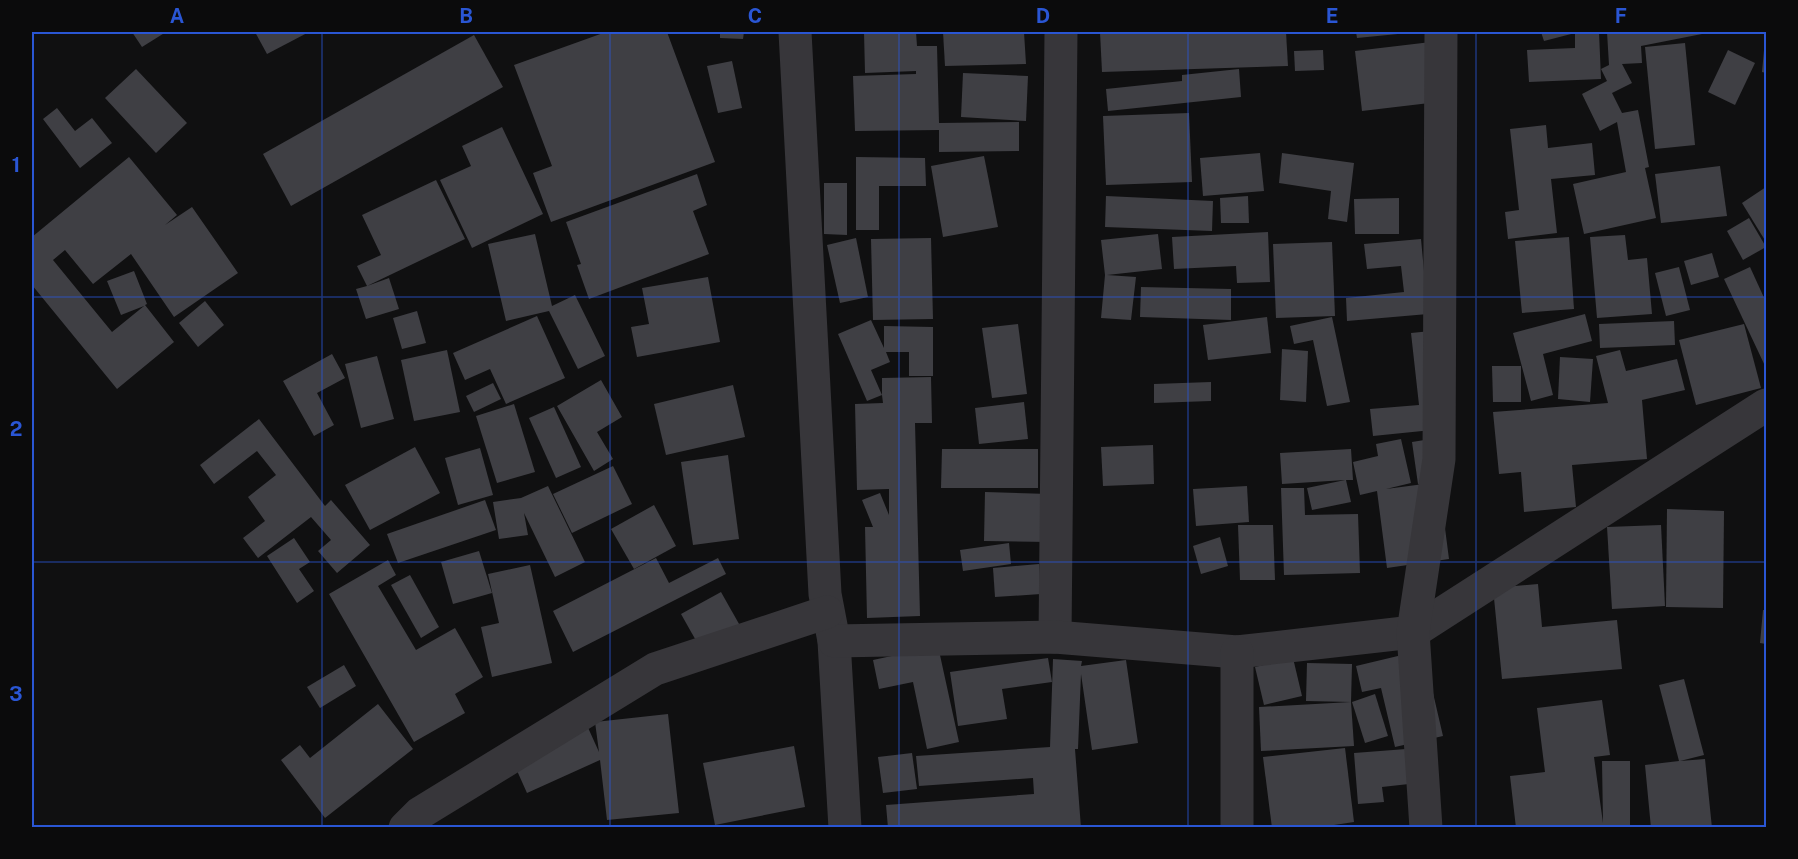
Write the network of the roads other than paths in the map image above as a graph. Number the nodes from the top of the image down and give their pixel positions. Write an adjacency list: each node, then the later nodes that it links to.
1 (795, 32): 5 (street)
2 (1062, 32): 7 (street)
3 (1440, 32): 6 (street)
4 (1767, 405): 6 (street)
5 (830, 626): 7 (street); 9 (street); 10 (street)
6 (1413, 632): 8 (street); 12 (street)
7 (1055, 637): 8 (street)
8 (1237, 652): 11 (street)
9 (405, 828)
10 (845, 828)
11 (1237, 828)
12 (1425, 828)

